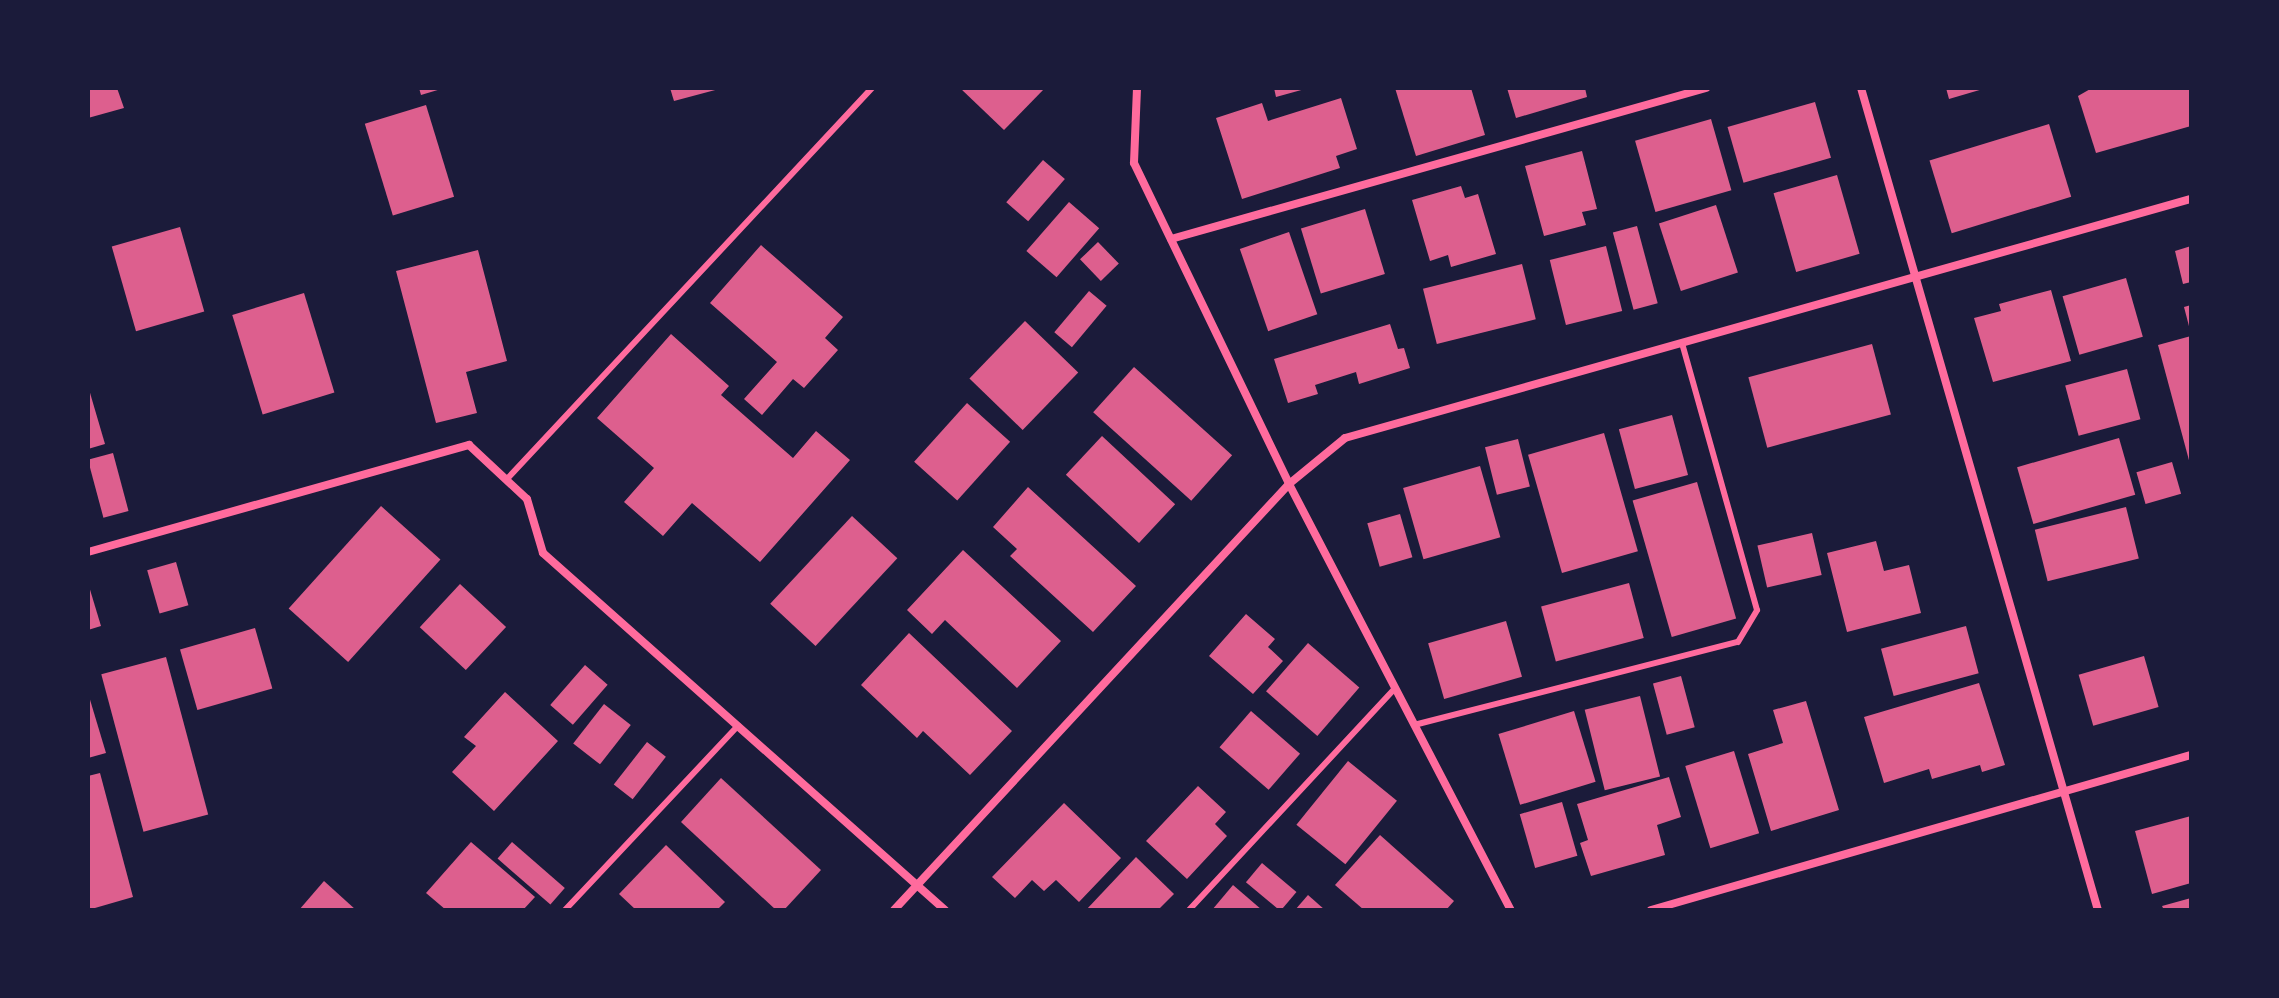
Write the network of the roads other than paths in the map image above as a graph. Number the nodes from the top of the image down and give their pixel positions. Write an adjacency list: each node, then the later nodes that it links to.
1 (872, 88): 9 (lane)
2 (1137, 88): 6 (street)
3 (1706, 88): 6 (street)
4 (1861, 88): 7 (street)
5 (2191, 199): 7 (street)
6 (1171, 239): 10 (street)
7 (1919, 279): 8 (street); 16 (street)
8 (1682, 344): 10 (street); 13 (lane)
9 (507, 479): 11 (street); 14 (street)
10 (1289, 484): 12 (street); 17 (street)
11 (88, 552)
12 (1395, 688): 13 (street); 21 (lane)
13 (1414, 725): 22 (street)
14 (738, 726): 17 (street); 18 (lane)
15 (2191, 755): 16 (street)
16 (2063, 790): 23 (street); 24 (street)
17 (918, 884): 19 (street); 20 (street)
18 (565, 910)
19 (894, 910)
20 (945, 910)
21 (1189, 910)
22 (1511, 910)
23 (1651, 910)
24 (2098, 910)

